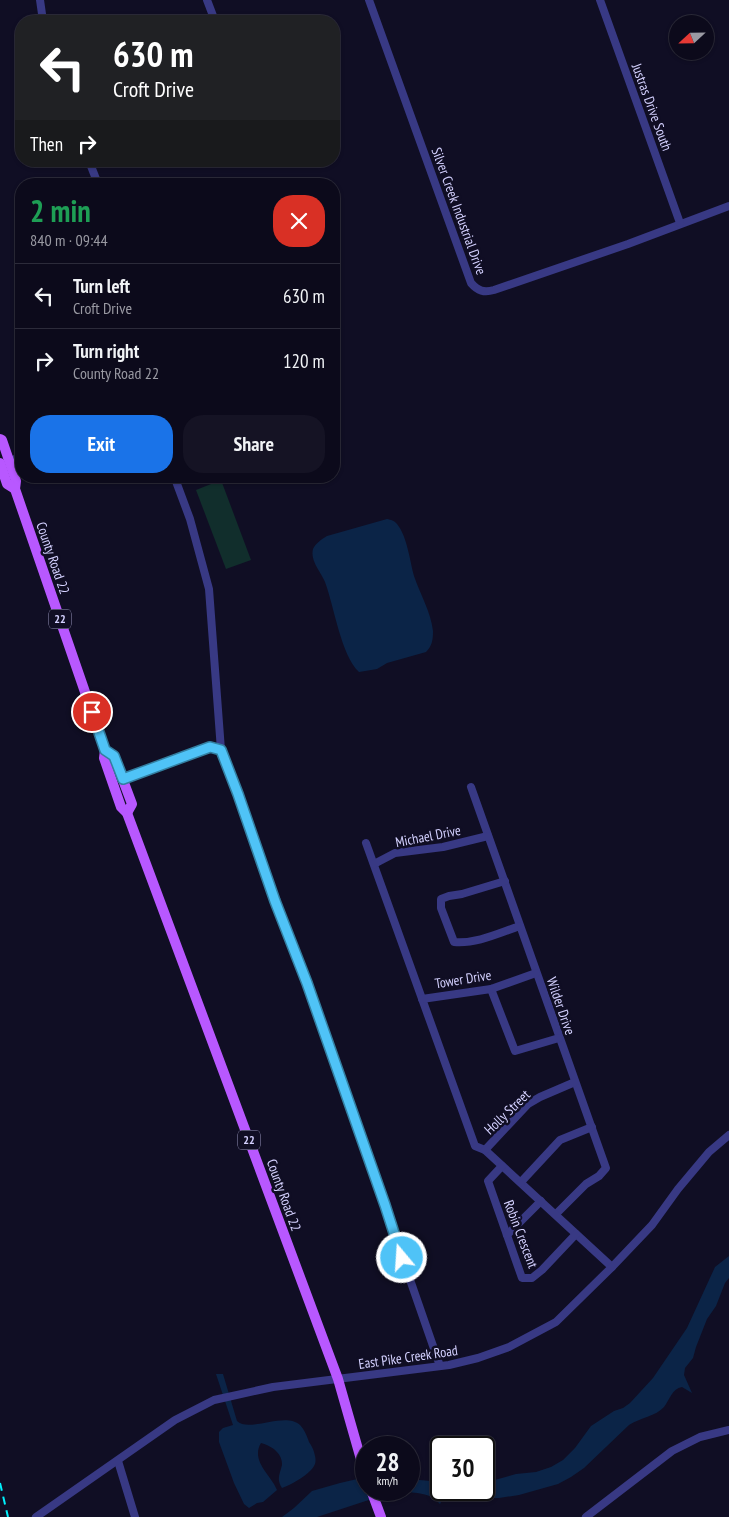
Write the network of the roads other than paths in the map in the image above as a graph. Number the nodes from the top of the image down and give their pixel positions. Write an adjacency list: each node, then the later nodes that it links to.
1 (40, 0): 5 (street)
2 (207, 0): 6 (street)
3 (369, 0): 8 (street, Silver Creek Industrial Drive)
4 (600, 0): 8 (street, Justras Drive South)
5 (42, 15)
6 (213, 15)
7 (729, 206): 8 (street, Silver Creek Industrial Drive)
8 (680, 223)
9 (0, 439): 10 (main road, County Road 22 / 22)
10 (5, 462): 11 (main road, County Road 22 / 22)
11 (15, 479)
12 (16, 483): 14 (main road, County Road 22 / 22)
13 (177, 483): 15 (street)
14 (105, 750): 16 (main road, County Road 22 / 22); 18 (main road, County Road 22 / 22)
15 (221, 750): 16 (street); 39 (street)
16 (123, 779): 18 (main road, County Road 22 / 22)
17 (471, 786): 19 (street, Wilder Drive)
18 (127, 813): 40 (main road, County Road 22 / 22)
19 (488, 836): 21 (street, Michael Drive); 22 (street, Wilder Drive)
20 (366, 843): 21 (street)
21 (374, 864): 26 (street)
22 (504, 881): 23 (street, Wilder Drive); 23 (street)
23 (520, 926): 24 (street, Wilder Drive)
24 (536, 973): 25 (street, Tower Drive); 27 (street, Wilder Drive)
25 (492, 989): 26 (street, Tower Drive); 27 (street)
26 (422, 999): 31 (street)
27 (559, 1038): 28 (street, Wilder Drive)
28 (575, 1082): 29 (street, Wilder Drive); 31 (street, Holly Street)
29 (592, 1127): 33 (street); 35 (street, Wilder Drive)
30 (729, 1135): 38 (street, East Pike Creek Road)
31 (485, 1150): 32 (street)
32 (502, 1166): 33 (street); 37 (street, Robin Crescent)
33 (521, 1182): 34 (street)
34 (540, 1201): 35 (street); 37 (street)
35 (556, 1214): 36 (street)
36 (576, 1234): 37 (street, Robin Crescent); 38 (street)
37 (507, 1235)
38 (612, 1267): 39 (street, East Pike Creek Road)
39 (440, 1366): 40 (street, East Pike Creek Road)
40 (338, 1379): 42 (main road, County Road 22 / 22); 43 (street, East Pike Creek Road)
41 (729, 1430): 48 (street)
42 (355, 1438)
43 (118, 1461): 45 (street, East Pike Creek Road); 46 (street)
44 (375, 1501): 47 (main road)
45 (36, 1517)
46 (135, 1517)
47 (381, 1517)
48 (586, 1517)

